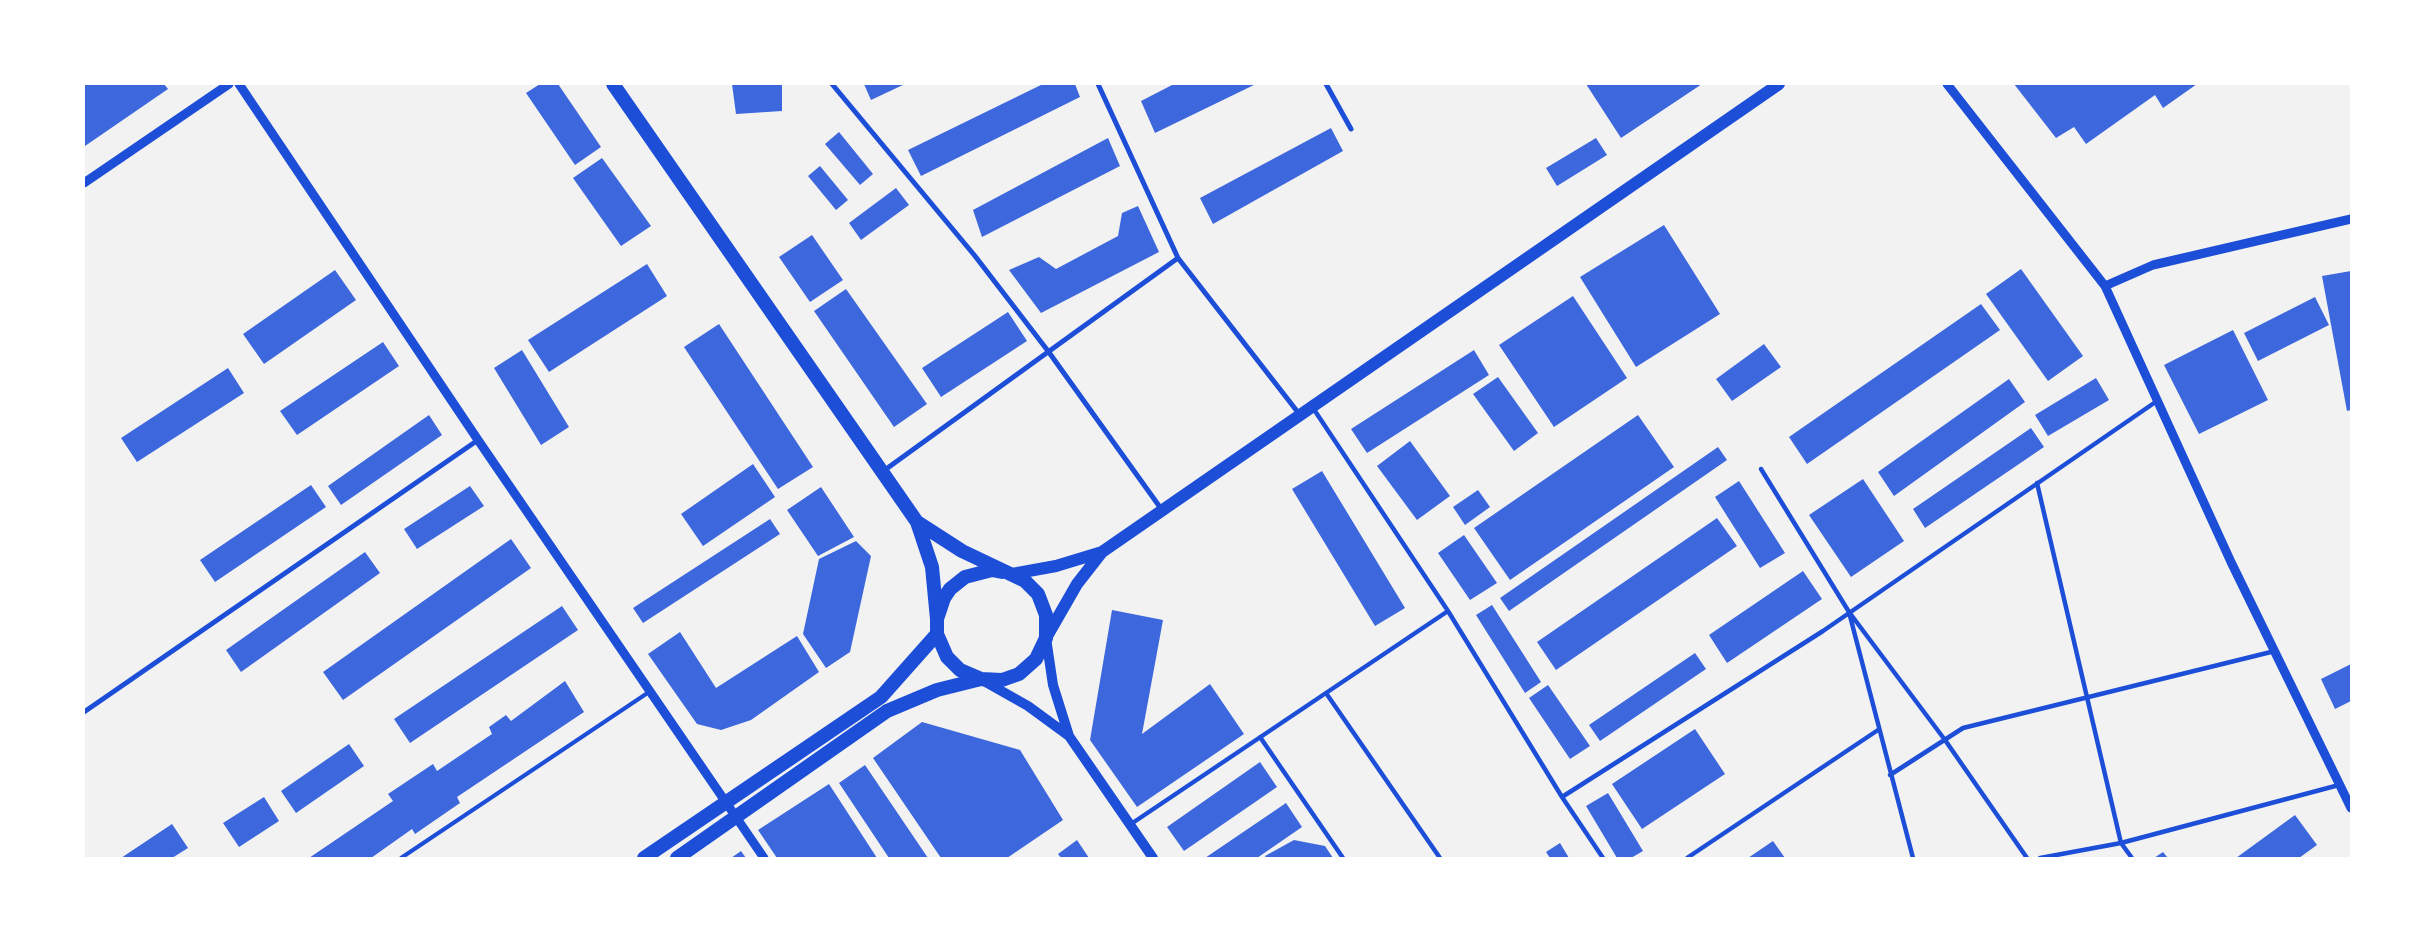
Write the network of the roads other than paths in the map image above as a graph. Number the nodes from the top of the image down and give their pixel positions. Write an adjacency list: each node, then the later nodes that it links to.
1 (229, 84): 10 (street)
2 (239, 84): 18 (street)
3 (614, 84): 20 (highway)
4 (832, 84): 14 (street)
5 (1098, 84): 12 (street)
6 (1326, 84): 9 (street)
7 (1779, 84): 16 (main road)
8 (1948, 84): 13 (street)
9 (1351, 129)
10 (84, 183)
11 (2351, 219): 13 (street)
12 (1178, 258): 14 (street); 17 (street)
13 (2105, 286): 15 (street)
14 (1048, 351): 20 (street); 22 (street)
15 (2158, 401): 21 (street); 31 (street)
16 (1312, 407): 17 (main road); 26 (street)
17 (1300, 415): 22 (main road)
18 (478, 440): 33 (street); 36 (street)
19 (1761, 470): 27 (street)
20 (882, 472): 23 (highway)
21 (2037, 484): 27 (street); 35 (street)
22 (1162, 510): 24 (main road)
23 (917, 522): 25 (highway); 28 (highway)
24 (1102, 552): 25 (main road); 30 (main road)
25 (1012, 574): 28 (highway); 30 (highway)
26 (1448, 611): 34 (street); 43 (street)
27 (1849, 612): 37 (street); 40 (street); 43 (street)
28 (937, 619): 29 (highway)
29 (937, 634): 32 (highway); 44 (highway)
30 (1046, 638): 32 (highway); 38 (main road)
31 (2275, 651): 35 (street); 42 (street)
32 (981, 680): 38 (main road); 46 (highway)
33 (650, 692): 44 (street); 49 (lane)
34 (1326, 693): 39 (street); 55 (street)
35 (2088, 698): 40 (street); 48 (street)
36 (84, 712)
37 (1878, 730): 41 (street); 57 (street)
38 (1070, 736): 47 (main road)
39 (1260, 737): 47 (street); 54 (street)
40 (1945, 740): 41 (street); 59 (street)
41 (1890, 775): 58 (street)
42 (2341, 785): 45 (street); 48 (street)
43 (1562, 797): 56 (street)
44 (726, 803): 46 (street); 50 (highway)
45 (2351, 808)
46 (736, 818): 51 (highway); 52 (street)
47 (1130, 825): 53 (main road)
48 (2122, 842): 60 (street); 61 (street)
49 (402, 858)
50 (644, 858)
51 (677, 858)
52 (764, 858)
53 (1153, 858)
54 (1343, 858)
55 (1440, 858)
56 (1603, 858)
57 (1687, 858)
58 (1913, 858)
59 (2028, 858)
60 (2040, 858)
61 (2132, 858)

